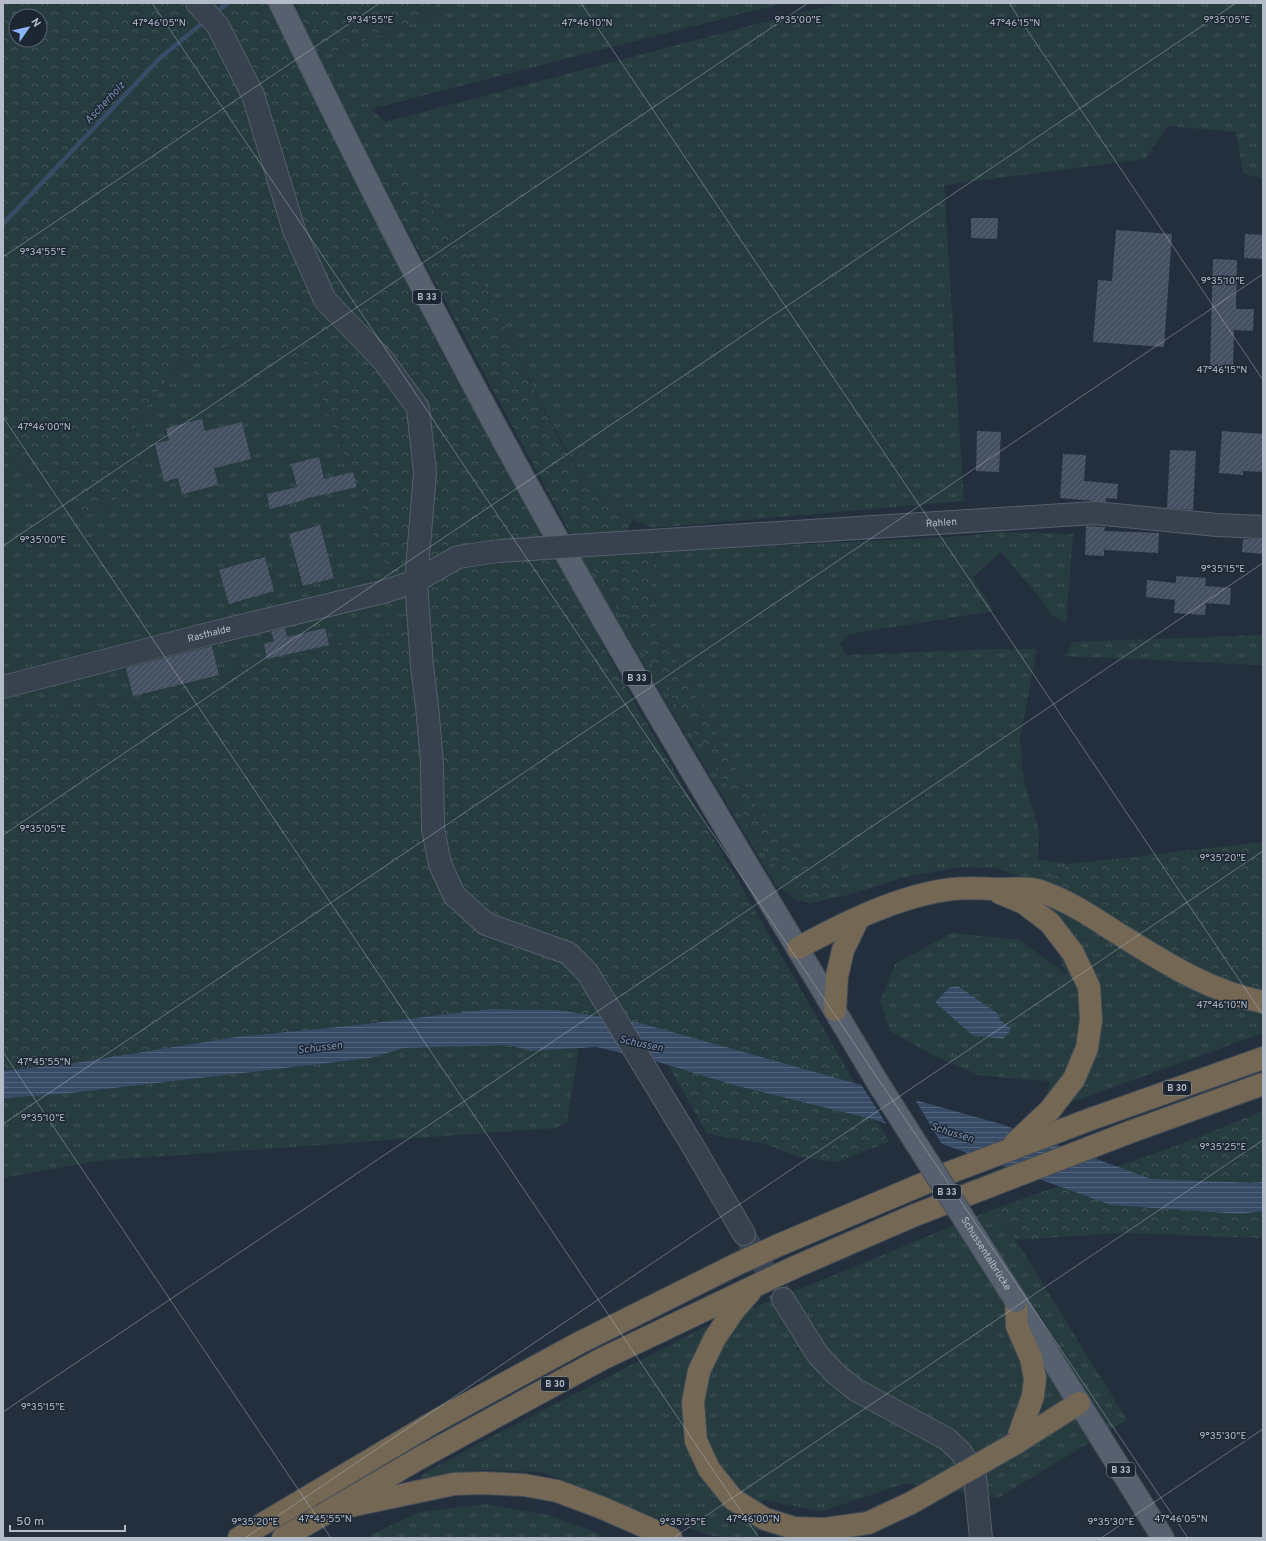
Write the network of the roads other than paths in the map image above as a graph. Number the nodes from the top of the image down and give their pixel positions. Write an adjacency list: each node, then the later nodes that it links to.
1 (280, 3): 9 (main road, B 33)
2 (199, 5): 5 (street)
3 (1263, 526): 4 (street, Rahlen, bridge)
4 (499, 551): 5 (street, Rasthalde)
5 (416, 581): 6 (street, Rasthalde); 15 (street)
6 (3, 687)
7 (988, 889): 8 (highway); 10 (highway); 14 (highway)
8 (858, 919): 9 (highway); 11 (highway)
9 (798, 948): 11 (main road, Schussentalbrücke / B 33)
10 (1263, 1002)
11 (835, 1010): 18 (main road, Schussentalbrücke / B 33, bridge)
12 (1263, 1058): 14 (highway, B 30)
13 (1263, 1084): 16 (highway, B 30, bridge)
14 (1006, 1152): 23 (highway, B 30, bridge)
15 (744, 1234)
16 (756, 1286): 21 (highway, B 30); 22 (highway)
17 (783, 1299): 27 (street)
18 (1016, 1301): 19 (main road, Schussentalbrücke / B 33); 20 (highway)
19 (1080, 1403): 20 (highway); 28 (main road, Schussentalbrücke / B 33)
20 (1016, 1442): 22 (highway, bridge)
21 (363, 1498): 24 (highway); 25 (highway)
22 (868, 1523): 26 (highway)
23 (239, 1538)
24 (283, 1538)
25 (671, 1538)
26 (838, 1538)
27 (981, 1538)
28 (1163, 1538)

